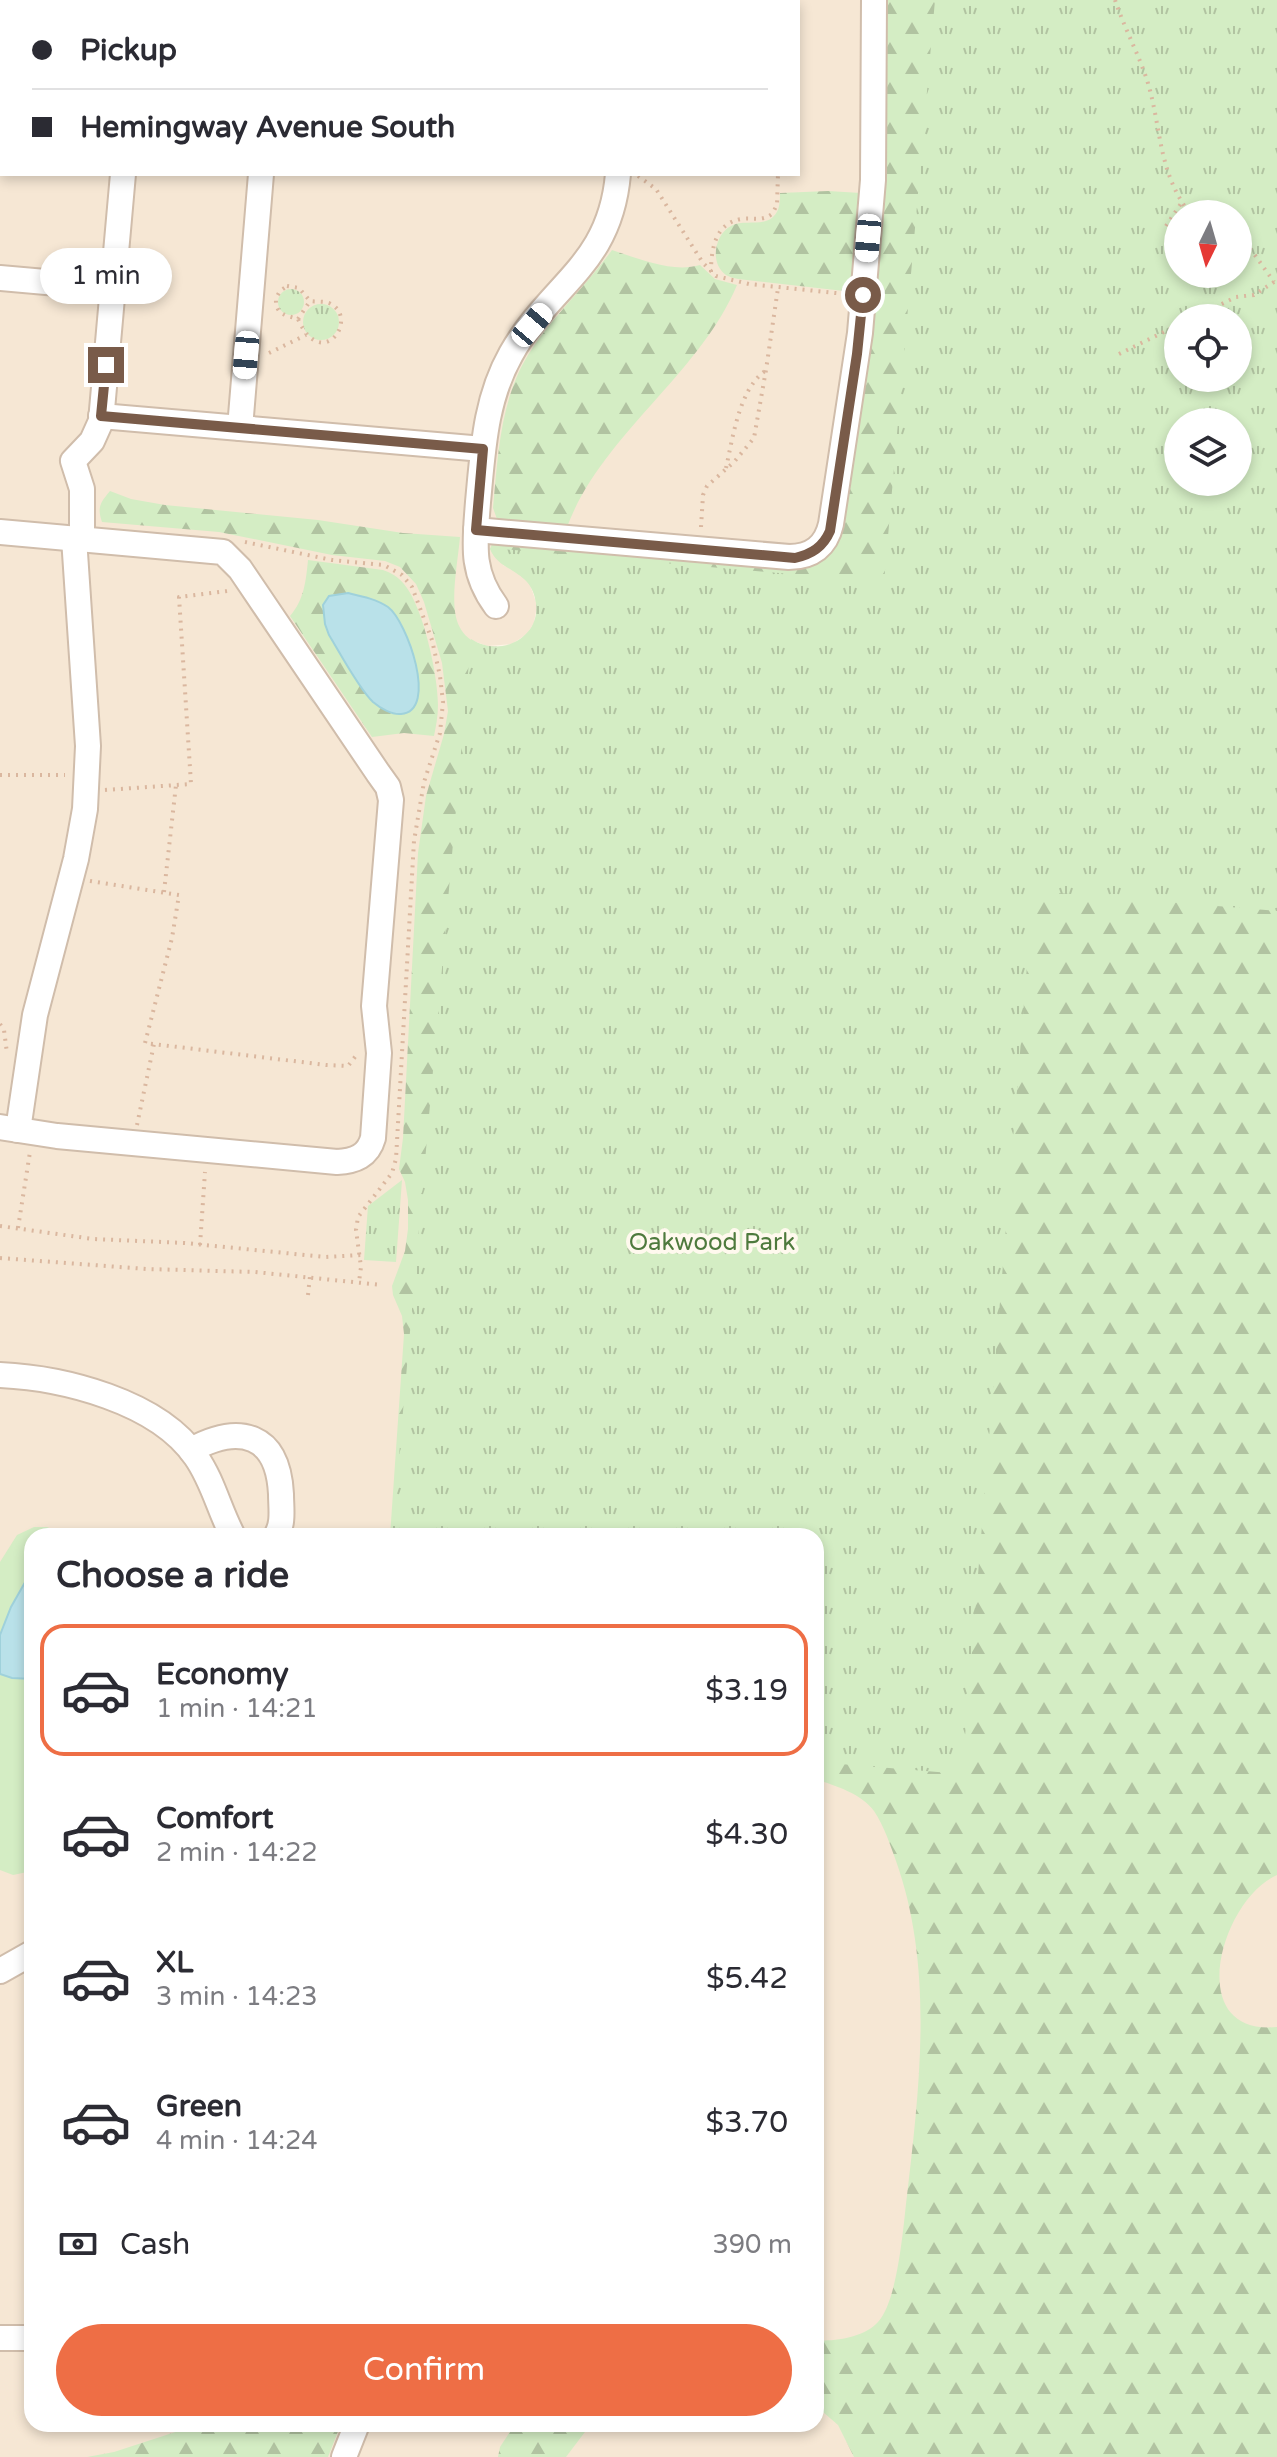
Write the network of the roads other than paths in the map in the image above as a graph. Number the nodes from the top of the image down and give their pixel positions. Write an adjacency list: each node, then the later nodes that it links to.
1 (874, 0): 10 (street)
2 (123, 176): 6 (street)
3 (261, 176): 8 (street)
4 (618, 176): 9 (street)
5 (0, 278): 6 (street)
6 (113, 288): 7 (street)
7 (101, 416): 8 (street); 12 (street)
8 (240, 428): 9 (street)
9 (483, 449): 10 (street)
10 (476, 530): 13 (street)
11 (0, 532): 12 (street)
12 (78, 538): 14 (street); 14 (street)
13 (496, 606)
14 (17, 1130)
15 (0, 1375): 16 (street)
16 (191, 1450): 17 (street); 18 (street)
17 (230, 1528)
18 (279, 1528)
19 (24, 1958): 20 (street)
20 (0, 1971)
21 (0, 2338): 22 (street)
22 (24, 2338)
23 (354, 2432): 24 (street)
24 (344, 2457)

